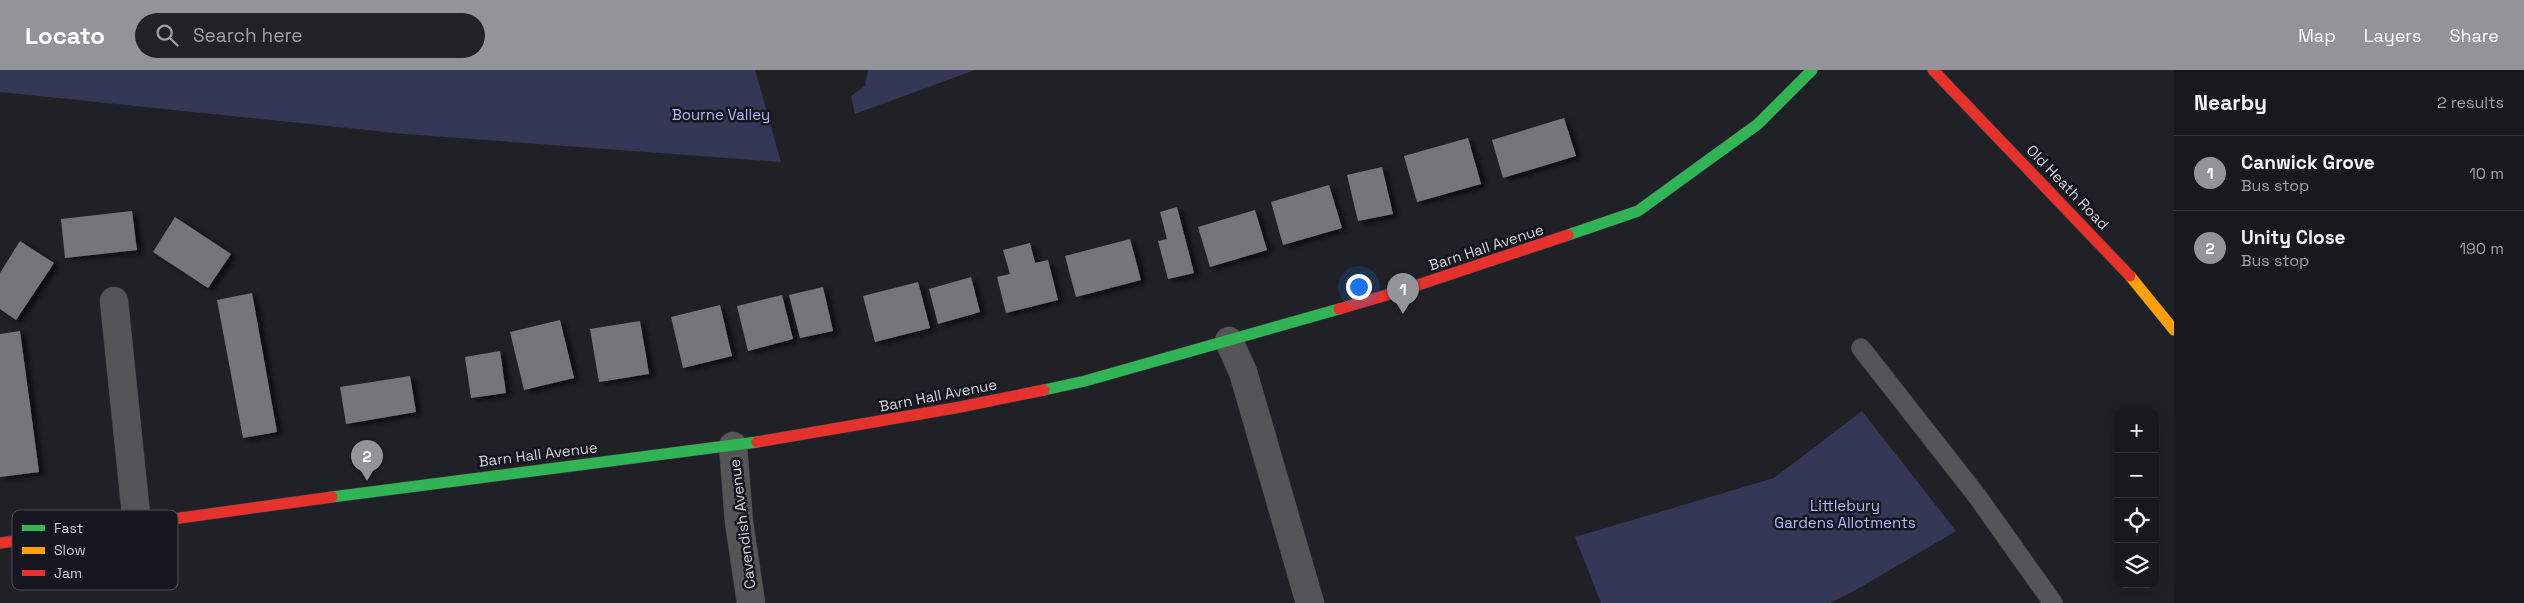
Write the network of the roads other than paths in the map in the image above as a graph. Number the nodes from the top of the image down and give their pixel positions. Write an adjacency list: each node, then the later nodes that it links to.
1 (1812, 70): 5 (street, Barn Hall Avenue)
2 (1933, 70): 4 (street, Old Heath Road)
3 (114, 301): 8 (street)
4 (2174, 330)
5 (1229, 341): 7 (street, Barn Hall Avenue); 11 (street)
6 (1861, 348): 12 (lane)
7 (733, 446): 9 (street, Barn Hall Avenue); 10 (street, Cavendish Avenue)
8 (136, 510)
9 (178, 518)
10 (751, 603)
11 (1310, 603)
12 (2053, 603)

